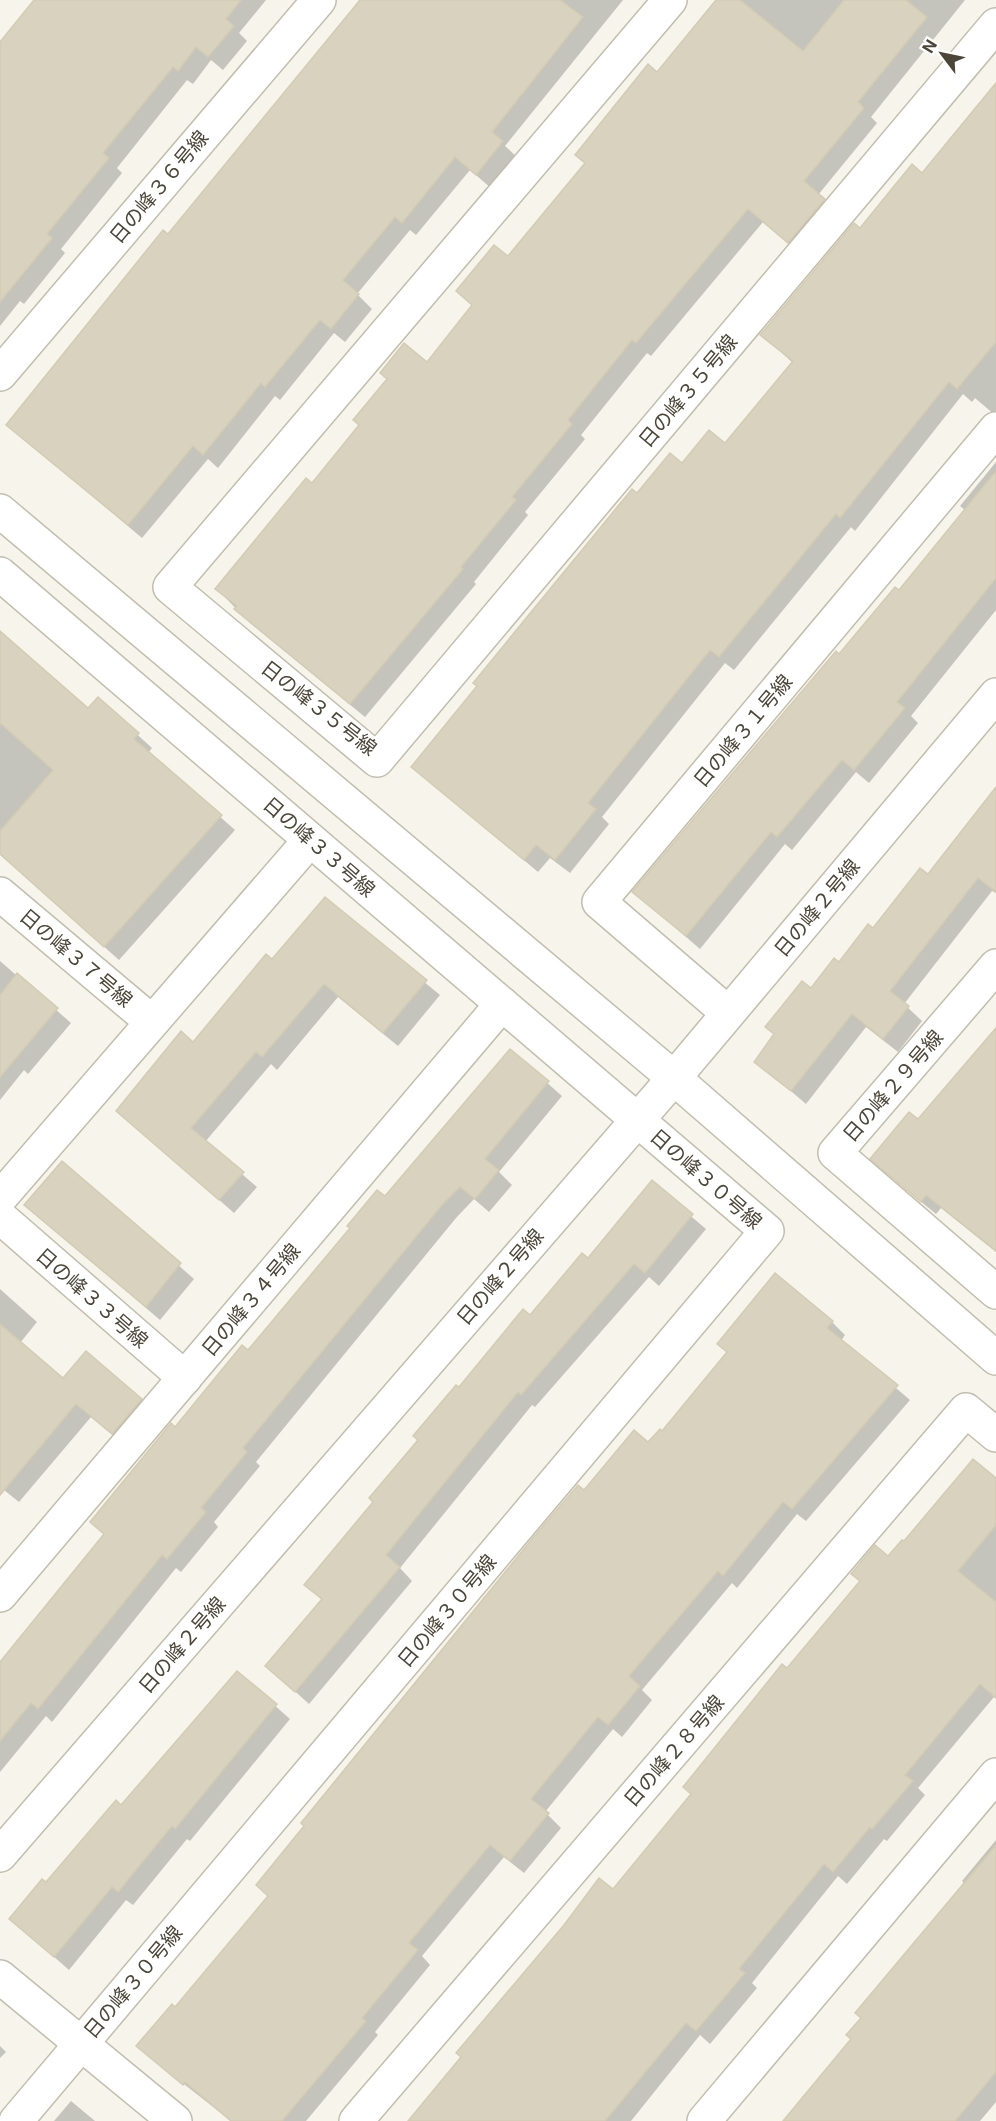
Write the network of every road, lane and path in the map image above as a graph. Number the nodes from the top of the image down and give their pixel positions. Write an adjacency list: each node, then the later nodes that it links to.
1 (319, 0): 4 (street, 日の峰３６号線)
2 (670, 0): 3 (street, 日の峰３５号線)
3 (996, 25)
4 (0, 374)
5 (996, 429): 13 (street, 日の峰３１号線)
6 (0, 512): 15 (street)
7 (0, 574): 9 (street, 日の峰３３号線)
8 (996, 695): 13 (street, 日の峰２号線)
9 (310, 840): 12 (street, 日の峰３３号線); 14 (street)
10 (0, 894): 14 (street, 日の峰３７号線)
11 (996, 966): 19 (street, 日の峰２９号線)
12 (502, 1004): 16 (street, 日の峰３３号線); 21 (street, 日の峰３４号線)
13 (728, 1013): 15 (street, 日の峰２号線)
14 (152, 1022): 17 (street)
15 (674, 1078): 16 (street, 日の峰２号線); 20 (street)
16 (637, 1119): 25 (street, 日の峰２号線); 27 (street, 日の峰３０号線)
17 (0, 1198)
18 (0, 1218): 21 (street, 日の峰３３号線)
19 (996, 1292)
20 (996, 1358)
21 (185, 1378): 23 (street, 日の峰３４号線)
22 (996, 1435): 30 (street, 日の峰２８号線)
23 (0, 1595)
24 (996, 1775): 31 (street)
25 (0, 1855)
26 (0, 1977): 27 (street)
27 (82, 2043): 28 (street, 日の峰３０号線); 29 (street)
28 (16, 2121)
29 (175, 2121)
30 (356, 2121)
31 (705, 2121)

